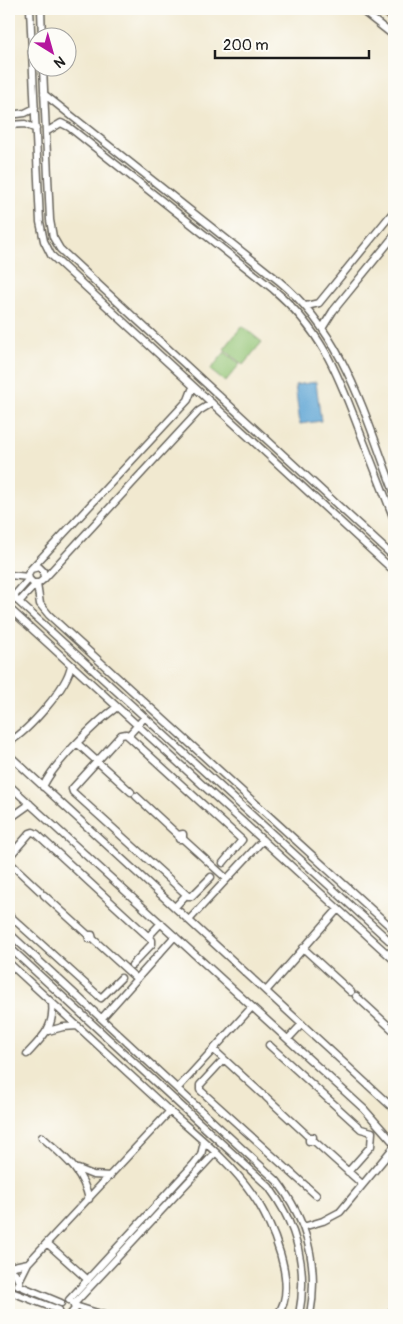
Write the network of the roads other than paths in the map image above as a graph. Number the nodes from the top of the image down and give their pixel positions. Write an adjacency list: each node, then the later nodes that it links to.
1 (30, 9): 4 (street)
2 (41, 9): 5 (street)
3 (360, 9): 6 (street)
4 (32, 28)
5 (42, 28)
6 (394, 36)
7 (35, 78): 10 (street)
8 (43, 78): 9 (street)
9 (44, 94): 14 (street); 21 (street)
10 (35, 108): 11 (street); 13 (street)
11 (9, 115)
12 (9, 125): 13 (street)
13 (36, 129): 20 (street)
14 (46, 132): 19 (street); 28 (street)
15 (394, 211): 16 (street)
16 (387, 220): 17 (street); 21 (street)
17 (394, 221)
18 (394, 236): 22 (street)
19 (68, 258): 20 (street); 25 (street)
20 (60, 265): 23 (street)
21 (306, 306): 22 (street)
22 (323, 327): 27 (street)
23 (193, 387): 24 (street); 30 (street)
24 (212, 404): 26 (street); 34 (street)
25 (287, 459): 26 (street); 29 (street)
26 (280, 466): 31 (street)
27 (394, 492)
28 (394, 520)
29 (394, 557)
30 (31, 569): 33 (street); 34 (street)
31 (394, 571)
32 (9, 575): 33 (street)
33 (28, 578): 35 (street); 36 (street)
34 (44, 579): 35 (street)
35 (36, 584): 37 (street); 66 (street)
36 (11, 595): 37 (street)
37 (19, 602): 41 (street)
38 (9, 608): 39 (street)
39 (71, 665): 40 (street); 44 (street)
40 (117, 707): 42 (street); 45 (street)
41 (145, 718): 42 (street); 56 (street)
42 (138, 726): 43 (street); 52 (street)
43 (128, 736): 47 (street); 55 (street)
44 (9, 742)
45 (78, 744): 47 (street); 49 (street)
46 (9, 755): 49 (street)
47 (98, 761): 59 (street); 60 (street)
48 (9, 785): 50 (street)
49 (43, 787): 61 (street)
50 (30, 804): 51 (street); 65 (street)
51 (9, 819)
52 (262, 840): 58 (street); 59 (street)
53 (9, 857): 68 (street)
54 (9, 862): 77 (street)
55 (223, 863)
56 (311, 869): 58 (street); 70 (street)
57 (211, 877): 60 (street)
58 (304, 878): 62 (street)
59 (227, 879): 64 (street)
60 (186, 895): 61 (street)
61 (174, 907): 64 (street)
62 (338, 909): 72 (street); 73 (street)
63 (9, 915): 76 (street)
64 (189, 920): 78 (street)
65 (160, 923): 68 (street); 69 (street)
66 (394, 930)
67 (9, 933): 81 (street)
68 (148, 936): 75 (street)
69 (175, 936): 77 (street); 80 (street)
70 (394, 945)
71 (9, 947): 100 (street)
72 (303, 948): 78 (street); 85 (street)
73 (394, 960)
74 (9, 963): 79 (street)
75 (132, 965)
76 (121, 978)
77 (137, 979): 81 (street)
78 (266, 991): 82 (street)
79 (52, 1003): 83 (street); 84 (street)
80 (252, 1007): 86 (street); 88 (street)
81 (102, 1018): 91 (street)
82 (302, 1024): 86 (street); 92 (street)
83 (78, 1026): 84 (street); 93 (street)
84 (48, 1030): 89 (street)
85 (394, 1031)
86 (288, 1039): 96 (street)
87 (268, 1045): 102 (street)
88 (213, 1049): 90 (street); 91 (street)
89 (27, 1054)
90 (224, 1059): 102 (street); 105 (street)
91 (178, 1088): 97 (street)
92 (394, 1109)
93 (170, 1111): 95 (street); 103 (street)
94 (42, 1137): 101 (street)
95 (204, 1142): 99 (street); 111 (street)
96 (394, 1143)
97 (242, 1146): 100 (street); 107 (street)
98 (394, 1147): 104 (street)
99 (215, 1153): 115 (street); 120 (street)
100 (234, 1154): 121 (street)
101 (76, 1168): 103 (street); 106 (street)
102 (348, 1172): 104 (street)
103 (110, 1176): 106 (street)
104 (362, 1184): 107 (street)
105 (316, 1195)
106 (89, 1199): 108 (street)
107 (303, 1227): 122 (street)
108 (48, 1244): 109 (street); 111 (street)
109 (28, 1263): 110 (street); 112 (street)
110 (9, 1268): 112 (street)
111 (88, 1280): 115 (street)
112 (19, 1283): 113 (street); 114 (street)
113 (10, 1296): 117 (street)
114 (61, 1303): 115 (street); 117 (street)
115 (72, 1304): 118 (street); 119 (street)
116 (394, 1309): 123 (street)
117 (60, 1313)
118 (72, 1315)
119 (104, 1315)
120 (277, 1315)
121 (299, 1315)
122 (310, 1315)
123 (388, 1315)

